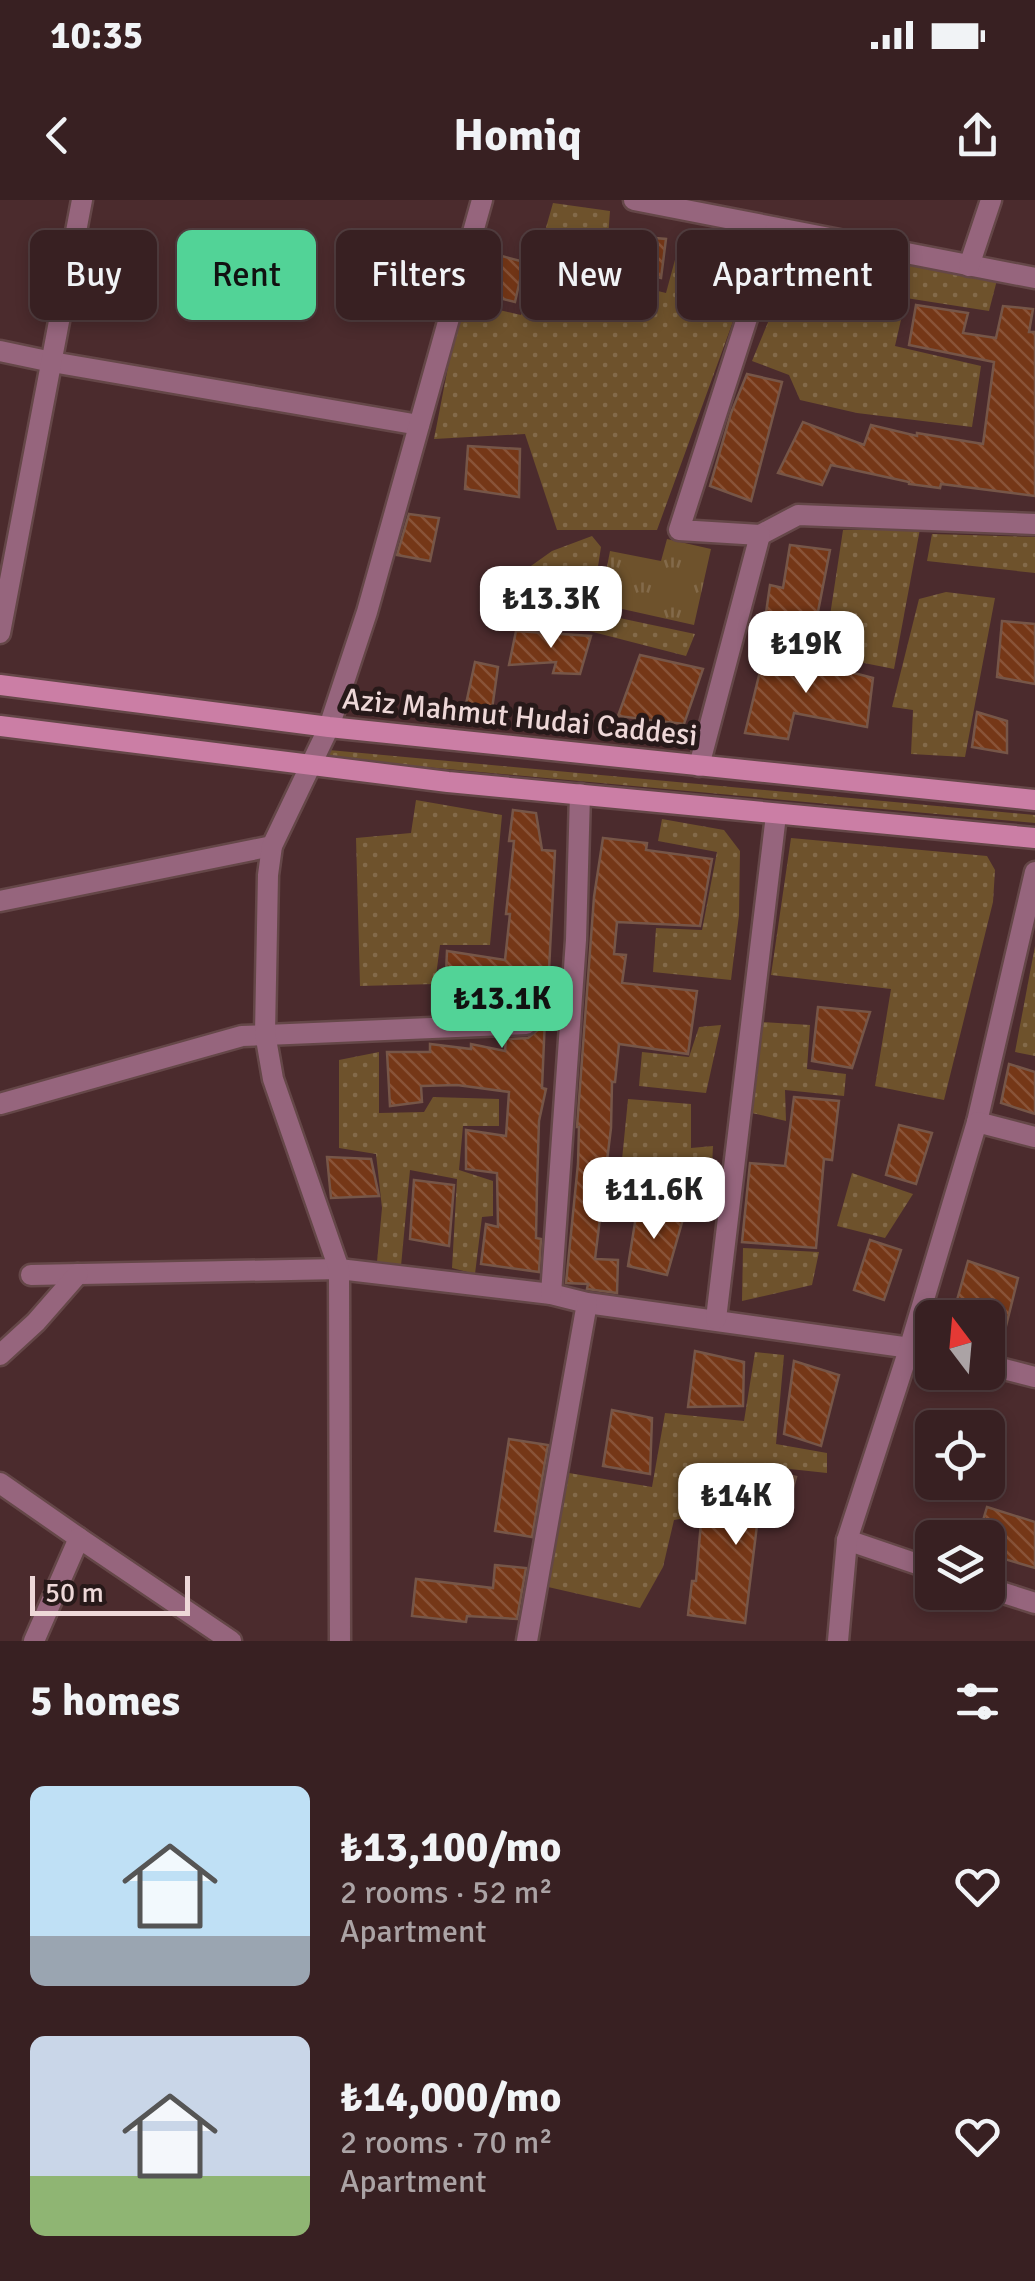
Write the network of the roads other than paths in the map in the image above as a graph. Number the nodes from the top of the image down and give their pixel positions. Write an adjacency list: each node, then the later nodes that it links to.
1 (82, 200): 9 (street)
2 (482, 200): 10 (street)
3 (634, 200): 5 (street)
4 (991, 200): 6 (street)
5 (776, 228): 6 (street); 12 (street)
6 (968, 266): 7 (street)
7 (1035, 278)
8 (0, 350): 9 (street)
9 (52, 362): 10 (street); 13 (street)
10 (418, 425): 16 (street)
11 (1035, 524): 12 (street)
12 (760, 535): 17 (street)
13 (0, 634)
14 (0, 686): 16 (street, Aziz Mahmut Hudai Caddesi)
15 (0, 726): 18 (street)
16 (329, 726): 17 (street, Aziz Mahmut Hudai Caddesi); 18 (street)
17 (698, 766): 20 (street, Aziz Mahmut Hudai Caddesi)
18 (310, 767): 19 (street); 23 (street)
19 (580, 794): 21 (street); 34 (street)
20 (1035, 800)
21 (776, 814): 22 (street); 36 (street)
22 (1035, 838)
23 (272, 846): 25 (street); 27 (street)
24 (1035, 872): 29 (street)
25 (0, 902)
26 (526, 1024): 27 (street)
27 (265, 1033): 28 (street); 31 (street)
28 (0, 1104)
29 (977, 1122): 30 (street); 37 (street)
30 (1035, 1136)
31 (339, 1269): 32 (street); 34 (street); 50 (street)
32 (78, 1274): 33 (street); 39 (street)
33 (32, 1275)
34 (551, 1294): 35 (street)
35 (587, 1304): 36 (street); 51 (street)
36 (716, 1319): 37 (street)
37 (910, 1346): 38 (street); 44 (street)
38 (915, 1347)
39 (0, 1355)
40 (1005, 1369): 41 (street)
41 (1035, 1377)
42 (0, 1483): 43 (street)
43 (78, 1538): 48 (street); 49 (street)
44 (847, 1540): 45 (street); 52 (street)
45 (915, 1563)
46 (1005, 1594): 47 (street)
47 (1035, 1604)
48 (34, 1641)
49 (231, 1641)
50 (340, 1641)
51 (527, 1641)
52 (838, 1641)

